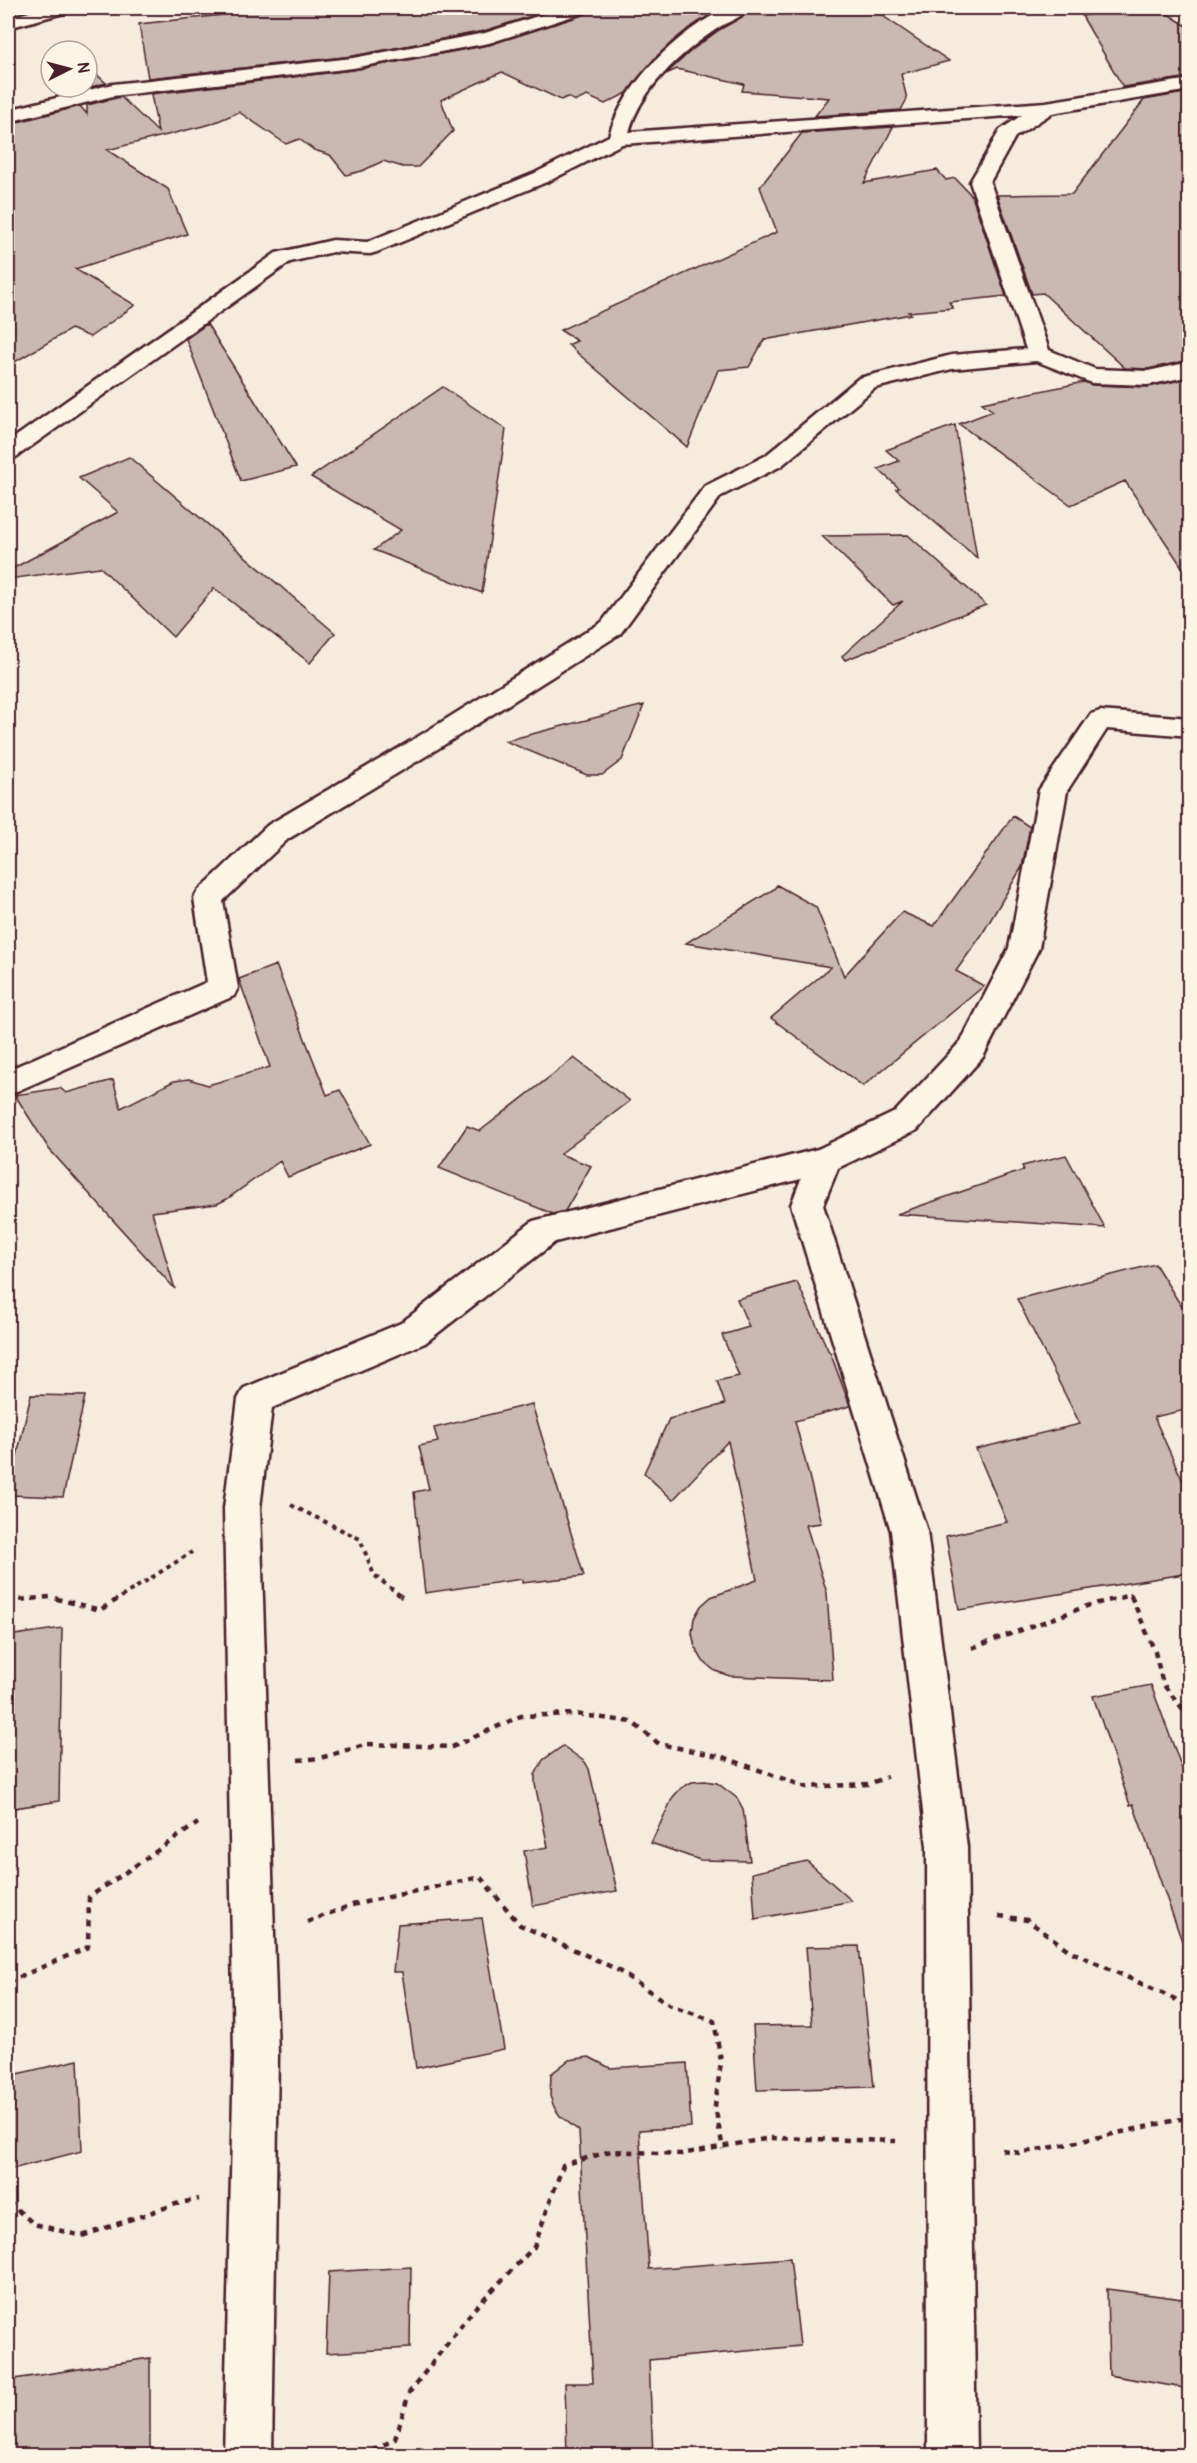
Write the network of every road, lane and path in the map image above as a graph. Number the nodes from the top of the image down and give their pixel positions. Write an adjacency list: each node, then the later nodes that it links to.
1 (61, 8): 4 (street)
2 (579, 8): 7 (street)
3 (740, 8): 8 (street)
4 (8, 23)
5 (1190, 84): 6 (street)
6 (1046, 108): 8 (street); 9 (street)
7 (8, 116)
8 (618, 139): 11 (street)
9 (1039, 354): 10 (street); 13 (street)
10 (1190, 369)
11 (8, 452)
12 (1190, 727): 14 (street)
13 (8, 1083)
14 (825, 1160): 15 (street); 18 (street)
15 (242, 1508): 16 (path); 17 (path); 21 (street)
16 (402, 1598)
17 (8, 1601)
18 (925, 1660): 19 (path); 20 (street)
19 (1190, 1718)
20 (936, 1760): 21 (path); 22 (street)
21 (248, 1765): 23 (street); 24 (path)
22 (947, 1907): 25 (path); 27 (street)
23 (252, 1942): 28 (path); 29 (street)
24 (8, 1982)
25 (1190, 2006)
26 (1190, 2117): 27 (path)
27 (951, 2144): 28 (path); 33 (street)
28 (723, 2149): 32 (path)
29 (253, 2187): 30 (path); 31 (street)
30 (8, 2202)
31 (248, 2456)
32 (362, 2456)
33 (952, 2456)

